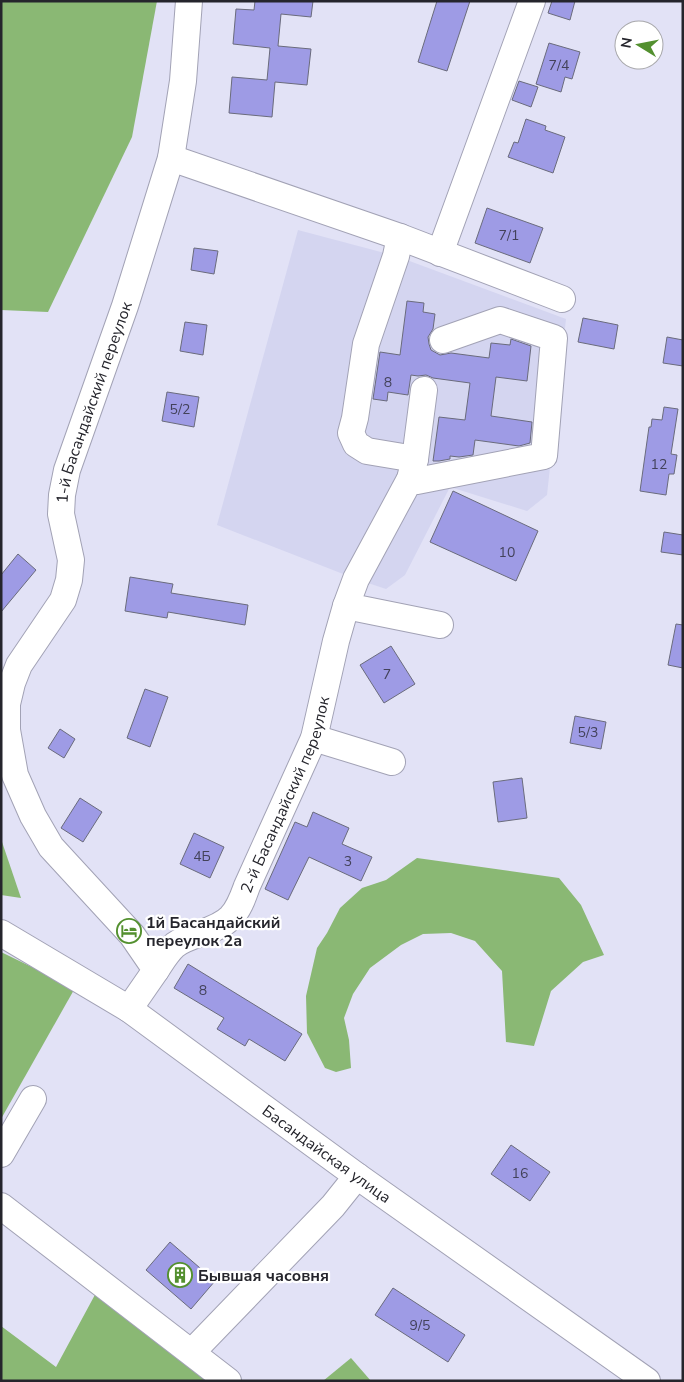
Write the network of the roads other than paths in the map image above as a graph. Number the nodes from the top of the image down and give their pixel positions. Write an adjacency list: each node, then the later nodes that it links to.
1 (189, 1): 3 (street, 1-й Басандайский переулок)
2 (532, 1): 5 (street)
3 (171, 158): 4 (street); 17 (street, 1-й Басандайский переулок)
4 (400, 237): 5 (street); 11 (street)
5 (440, 253): 6 (street)
6 (510, 279): 7 (street); 8 (street)
7 (562, 299)
8 (500, 320): 9 (street); 11 (street)
9 (443, 340)
10 (424, 390): 11 (street)
11 (412, 469): 12 (street, 2-й Басандайский переулок)
12 (346, 606): 13 (street); 14 (street, 2-й Басандайский переулок)
13 (440, 625)
14 (314, 738): 15 (street); 17 (street, 2-й Басандайский переулок)
15 (392, 762)
16 (1, 933): 18 (street, Басандайская улица)
17 (156, 970): 18 (street)
18 (130, 1009): 21 (street, Басандайская улица)
19 (33, 1099): 20 (street)
20 (1, 1154)
21 (356, 1176): 23 (street); 25 (street, Басандайская улица)
22 (1, 1206): 23 (street)
23 (192, 1352): 24 (street)
24 (228, 1381)
25 (647, 1381)

